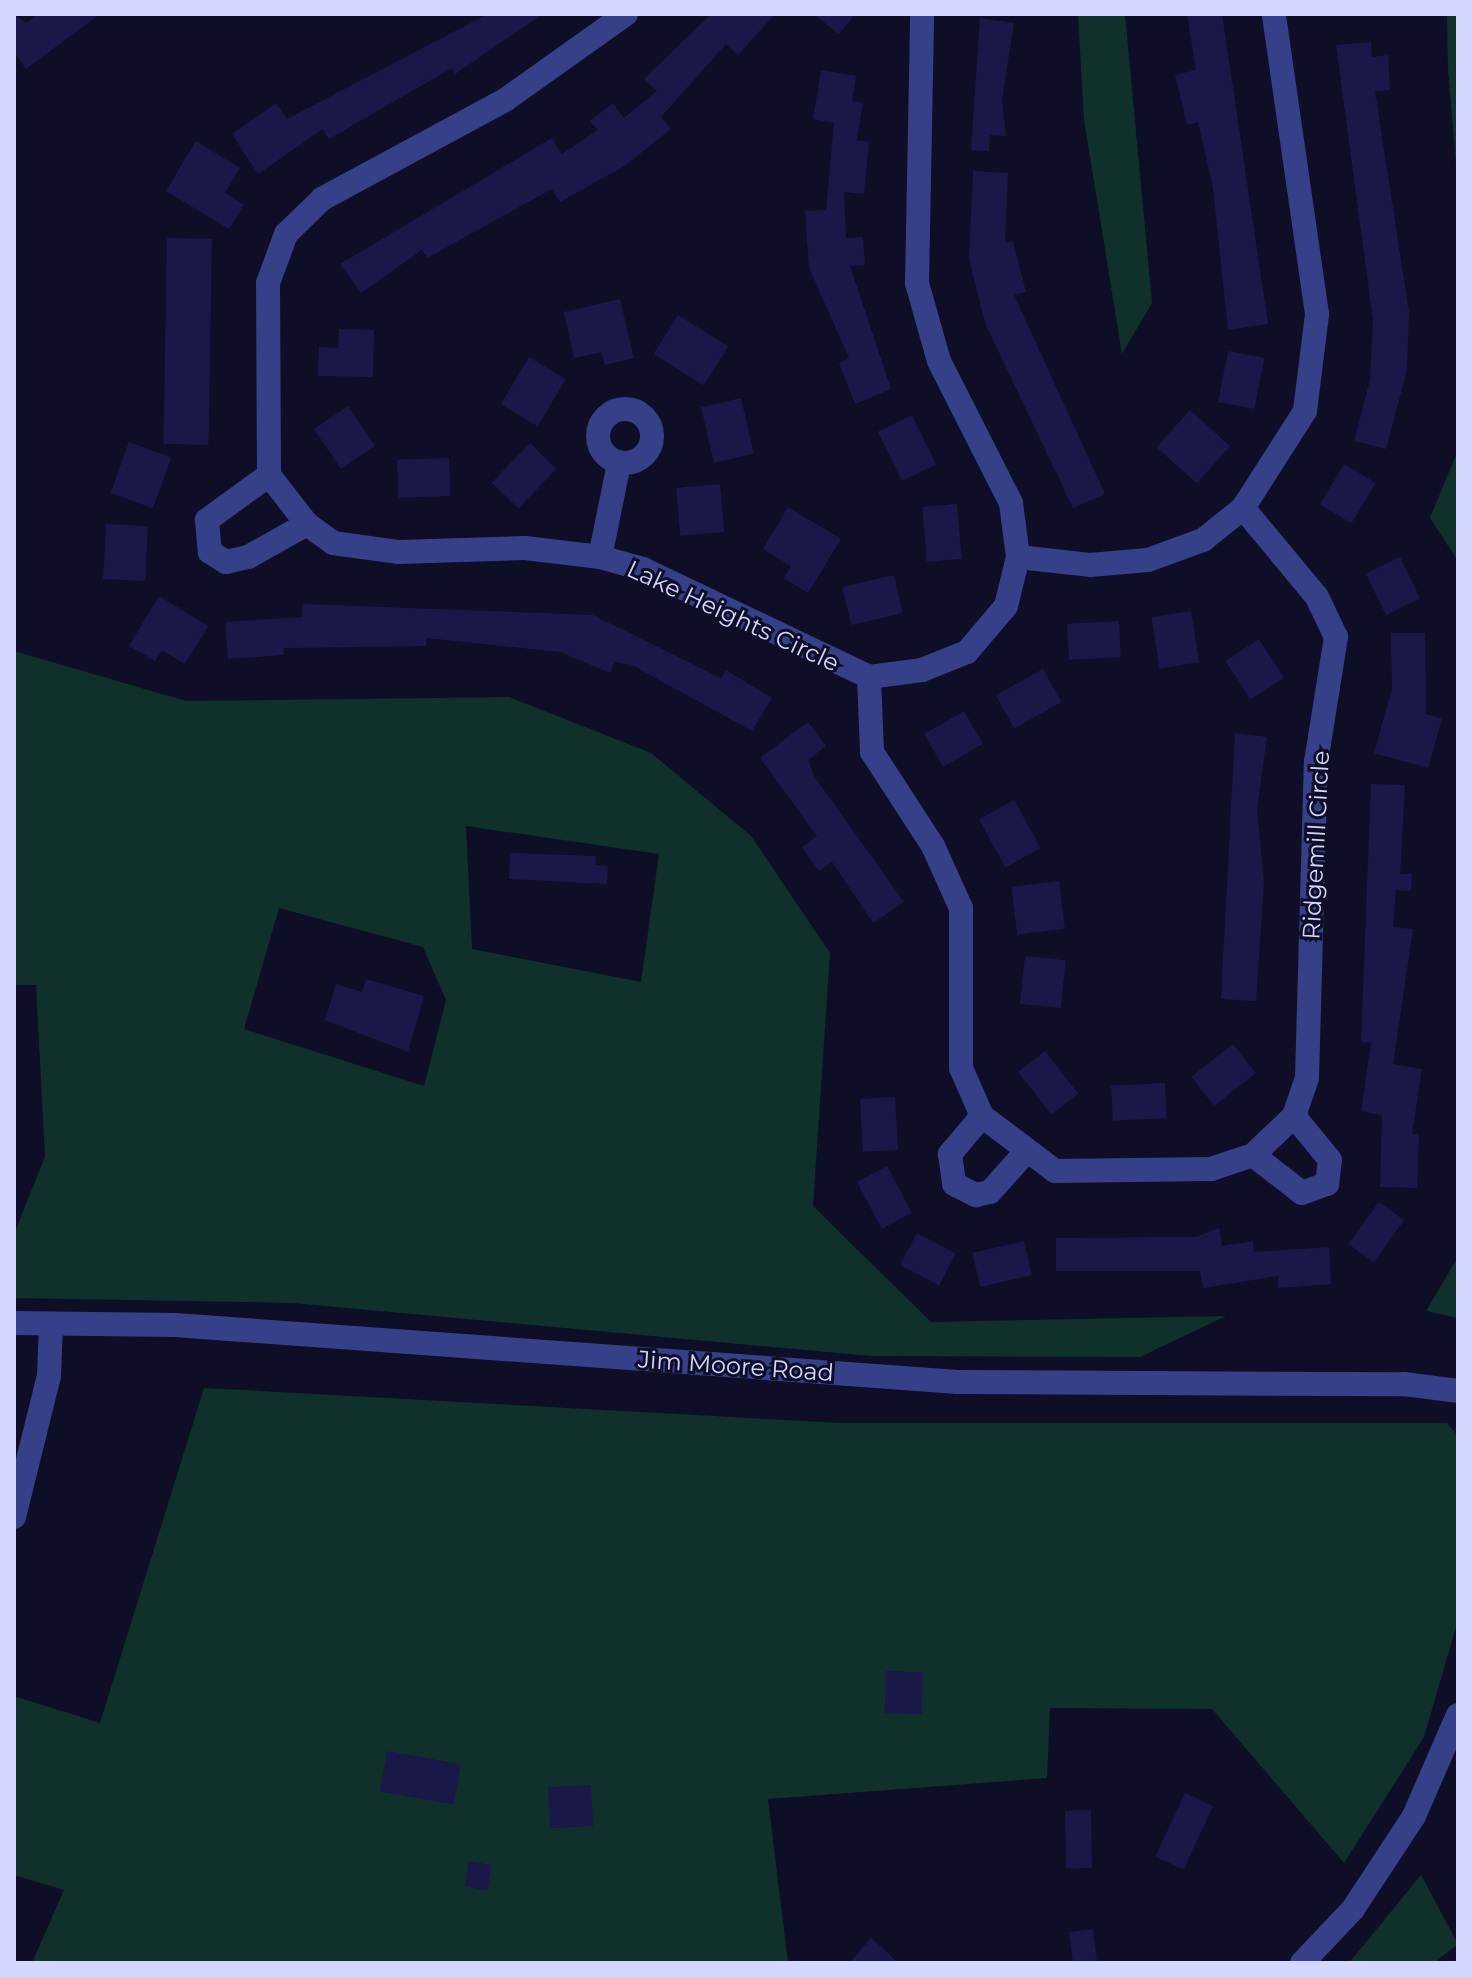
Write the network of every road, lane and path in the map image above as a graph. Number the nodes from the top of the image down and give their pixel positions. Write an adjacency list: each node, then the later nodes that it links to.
1 (626, 14): 5 (street)
2 (922, 14): 9 (street, Lake Heights Circle)
3 (1274, 14): 6 (street)
4 (619, 464): 8 (street)
5 (269, 475): 7 (street, Lake Heights Circle); 7 (street)
6 (1243, 508): 9 (street); 12 (street, Ridgemill Circle)
7 (307, 524): 8 (street, Lake Heights Circle)
8 (600, 557): 10 (street, Lake Heights Circle)
9 (1018, 557): 10 (street, Lake Heights Circle)
10 (869, 677): 11 (street, Ridgemill Circle)
11 (982, 1116): 13 (street, Ridgemill Circle); 13 (street)
12 (1294, 1116): 14 (street, Ridgemill Circle); 14 (street)
13 (1025, 1153): 14 (street, Ridgemill Circle)
14 (1253, 1155)
15 (14, 1323): 16 (street, Jim Moore Road)
16 (51, 1324): 17 (street, Jim Moore Road); 18 (street)
17 (1458, 1391)
18 (14, 1517)
19 (1458, 1715): 20 (street)
20 (1302, 1963)

